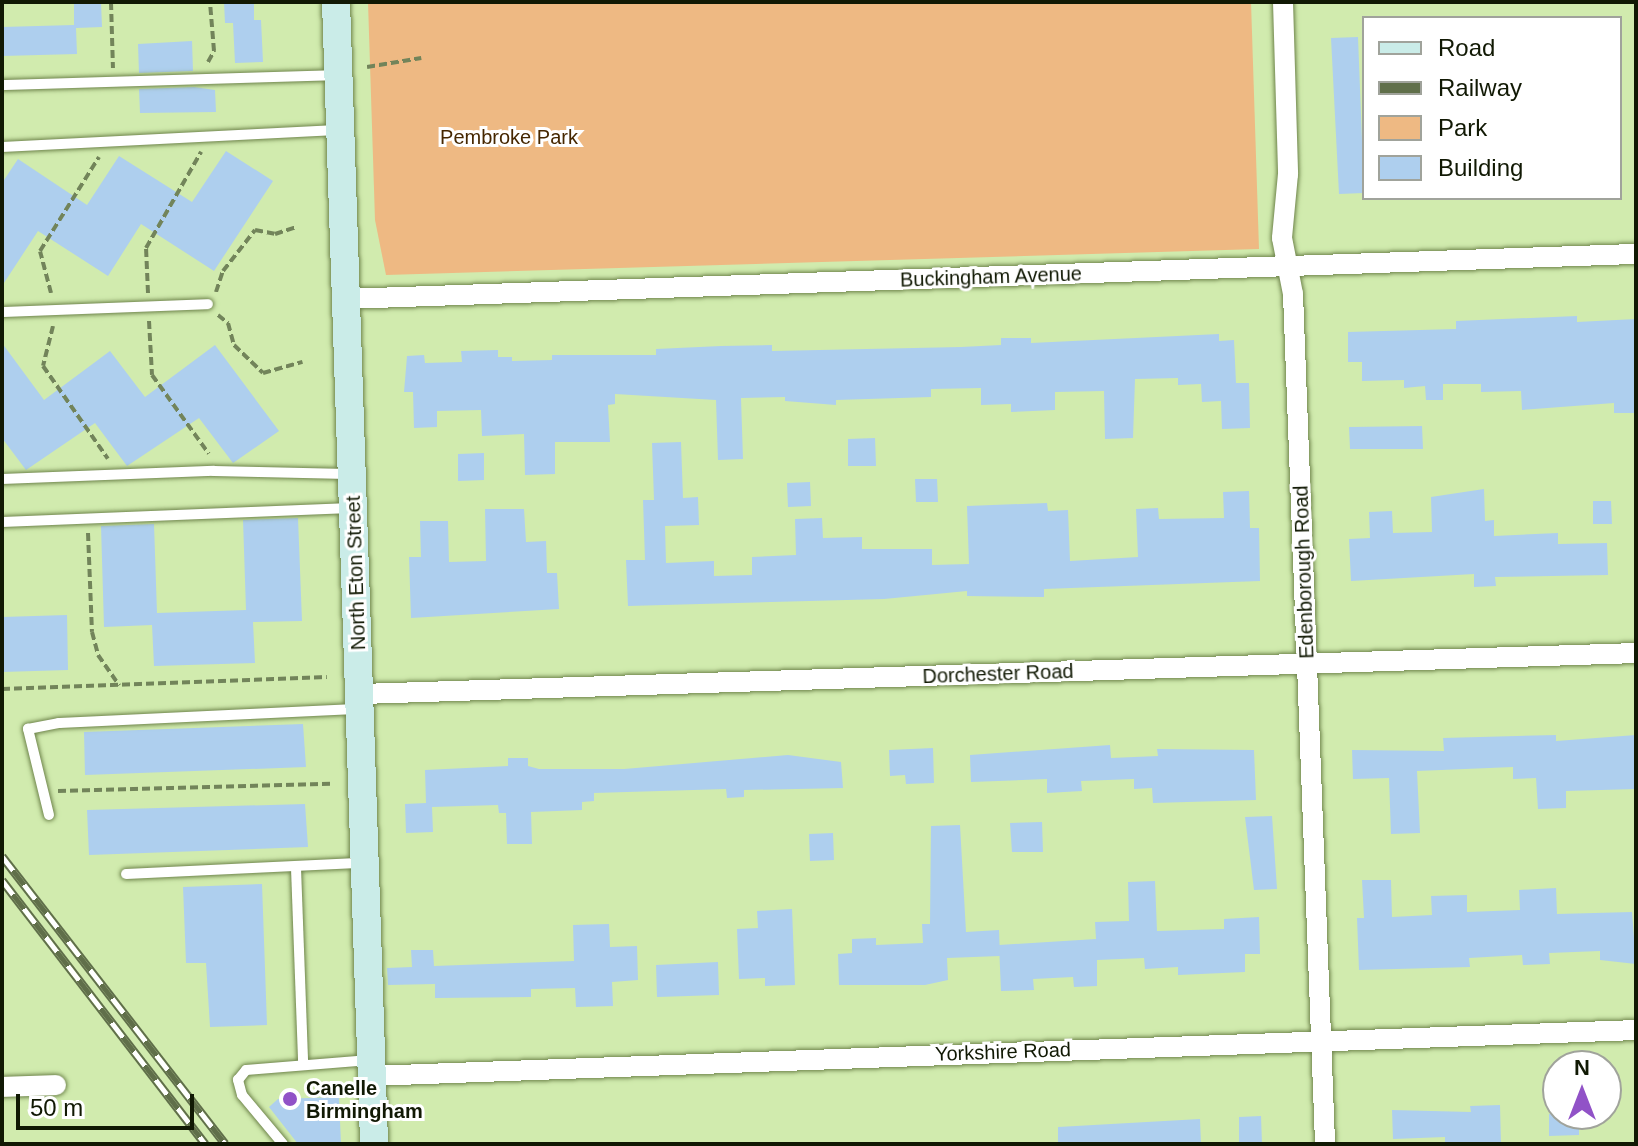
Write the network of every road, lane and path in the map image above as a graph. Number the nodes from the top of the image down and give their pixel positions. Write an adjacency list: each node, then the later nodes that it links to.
1 (111, 2): 9 (path)
2 (210, 2): 8 (path)
3 (336, 2): 7 (street, North Eton Street)
4 (1283, 2): 15 (street, Edenborough Road)
5 (421, 58): 6 (path)
6 (367, 67)
7 (338, 75): 8 (lane); 11 (street, North Eton Street)
8 (197, 79): 9 (lane)
9 (114, 81): 10 (lane)
10 (2, 85)
11 (339, 130): 12 (lane); 16 (street, North Eton Street)
12 (2, 147)
13 (297, 227): 17 (path)
14 (1636, 254): 15 (street, Buckingham Avenue)
15 (1289, 266): 16 (street, Buckingham Avenue); 26 (street, Edenborough Road)
16 (345, 299): 20 (street, North Eton Street)
17 (208, 304): 18 (lane); 19 (path)
18 (2, 312)
19 (302, 362)
20 (352, 474): 21 (lane); 22 (street, North Eton Street)
21 (2, 479)
22 (353, 508): 23 (lane); 30 (street, North Eton Street)
23 (87, 519): 24 (lane); 28 (path)
24 (2, 522)
25 (1636, 653): 26 (street, Dorchester Road)
26 (1307, 664): 30 (street, Dorchester Road); 38 (street, Edenborough Road)
27 (327, 677): 28 (path)
28 (119, 685): 29 (path)
29 (2, 689)
30 (361, 701): 32 (lane); 34 (street, North Eton Street)
31 (331, 784): 32 (path)
32 (43, 792): 33 (lane)
33 (49, 815)
34 (367, 863): 35 (lane); 40 (street, North Eton Street)
35 (296, 868): 36 (lane); 39 (lane)
36 (126, 874)
37 (1636, 1030): 38 (street, Yorkshire Road)
38 (1321, 1041): 40 (street, Yorkshire Road); 45 (street, Edenborough Road)
39 (303, 1062): 40 (lane); 43 (lane)
40 (370, 1068): 44 (street, North Eton Street)
41 (56, 1085): 42 (street)
42 (2, 1087)
43 (283, 1144)
44 (374, 1144)
45 (1325, 1144)

